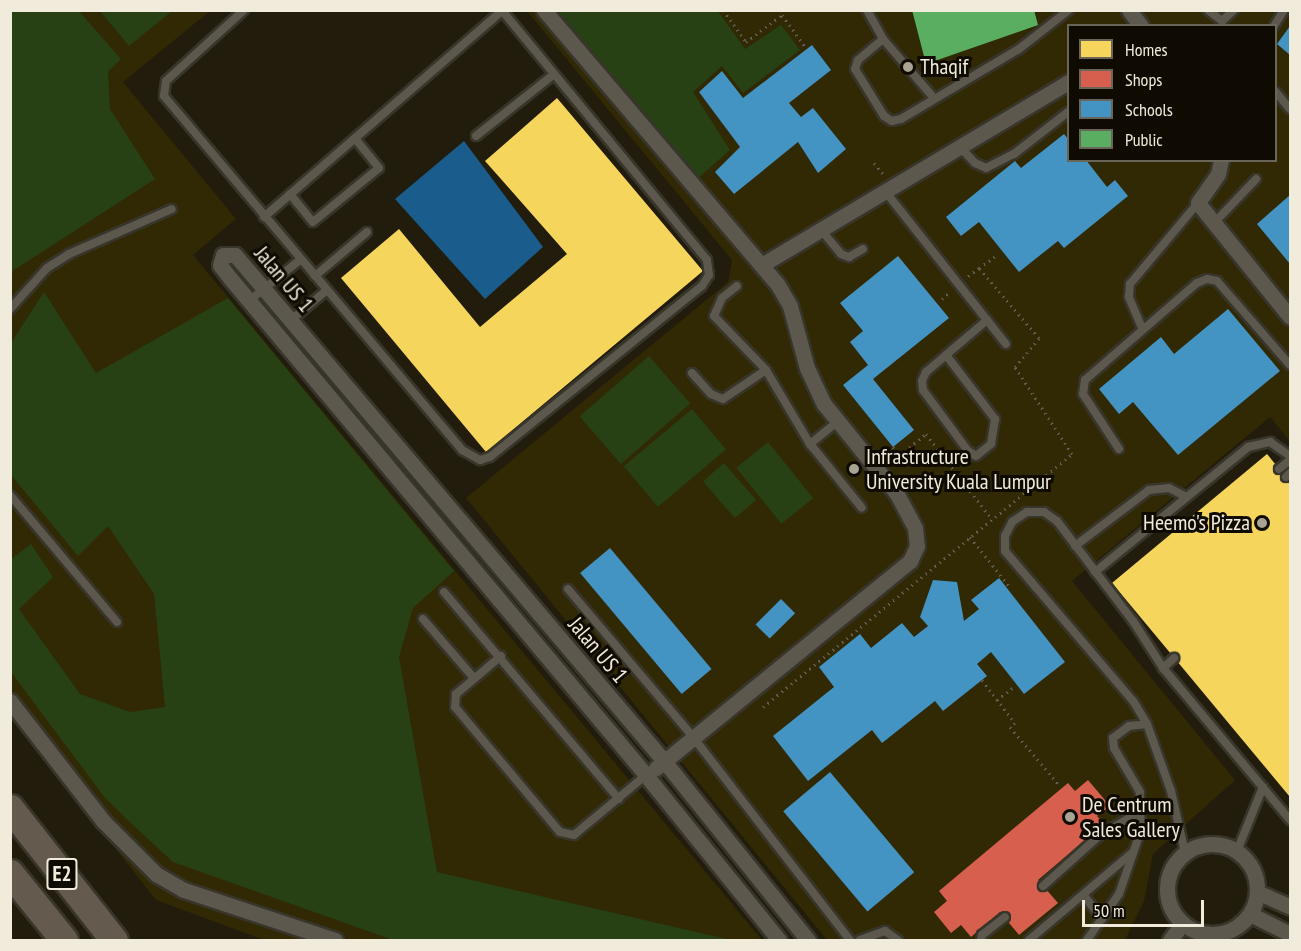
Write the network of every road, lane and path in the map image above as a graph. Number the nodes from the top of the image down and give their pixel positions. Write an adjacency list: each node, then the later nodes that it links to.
1 (244, 10): 31 (lane)
2 (502, 10): 15 (lane); 22 (lane)
3 (544, 10): 38 (street)
4 (723, 10): 14 (path)
5 (867, 10): 13 (lane)
6 (1069, 10): 18 (lane)
7 (1129, 10): 11 (street)
8 (1208, 10): 9 (lane)
9 (1234, 10)
10 (1284, 10): 12 (lane)
11 (1140, 24)
12 (1275, 24)
13 (883, 39): 18 (lane); 18 (lane)
14 (806, 48)
15 (553, 75): 21 (lane); 43 (lane)
16 (1067, 82): 23 (street)
17 (1277, 94): 19 (lane)
18 (933, 97)
19 (1290, 109)
20 (1067, 113): 23 (lane)
21 (476, 136)
22 (356, 140): 28 (lane); 28 (lane)
23 (960, 147): 27 (street)
24 (1221, 162): 29 (street)
25 (874, 163): 27 (path)
26 (1256, 179): 32 (lane)
27 (886, 186): 33 (street); 47 (lane)
28 (290, 194): 31 (lane)
29 (1198, 203): 32 (street); 49 (lane)
30 (172, 209): 45 (lane)
31 (264, 217): 37 (lane)
32 (1215, 224): 46 (street)
33 (821, 230): 35 (lane); 38 (street)
34 (367, 232): 40 (lane)
35 (863, 249)
36 (997, 255): 39 (path)
37 (301, 259): 40 (lane); 42 (lane)
38 (763, 264): 55 (street)
39 (979, 268)
40 (315, 276): 43 (lane)
41 (737, 286): 53 (lane)
42 (264, 289): 44 (lane); 44 (street, Jalan US 1); 48 (street, Jalan US 1)
43 (327, 290): 48 (lane)
44 (250, 300): 84 (street, Jalan US 1)
45 (10, 309)
46 (1290, 316)
47 (987, 320): 50 (lane); 51 (lane)
48 (290, 321): 83 (street, Jalan US 1)
49 (1142, 328): 52 (lane); 58 (lane)
50 (1006, 344)
51 (946, 355): 51 (lane)
52 (1290, 365)
53 (766, 370): 54 (lane); 56 (lane)
54 (692, 373)
55 (837, 422): 56 (lane); 82 (street)
56 (810, 444): 63 (lane)
57 (894, 447): 64 (path)
58 (1119, 449)
59 (1290, 458): 60 (lane); 62 (lane)
60 (1280, 470)
61 (10, 495): 72 (lane)
62 (1187, 497): 66 (lane); 67 (lane)
63 (862, 508)
64 (992, 519)
65 (970, 537): 68 (path)
66 (1075, 546): 67 (lane); 81 (lane)
67 (1095, 572): 75 (lane)
68 (1009, 586)
69 (568, 589): 82 (lane)
70 (444, 591): 73 (lane)
71 (423, 619): 76 (lane)
72 (117, 622)
73 (501, 656): 76 (lane); 87 (lane)
74 (1174, 658): 75 (lane)
75 (1163, 668): 86 (lane)
76 (474, 678): 87 (lane)
77 (982, 680): 79 (path)
78 (1015, 687): 79 (path)
79 (997, 700): 85 (path)
80 (10, 701): 106 (street)
81 (1147, 724): 89 (lane); 93 (lane)
82 (693, 737): 83 (street); 109 (lane)
83 (664, 761): 84 (street); 108 (street, Jalan US 1)
84 (646, 775): 87 (lane); 107 (street, Jalan US 1)
85 (1060, 786)
86 (1263, 787): 90 (lane); 92 (lane)
87 (619, 799)
88 (10, 808): 105 (highway, E2)
89 (1143, 810): 91 (lane); 95 (lane)
90 (1290, 820)
91 (1135, 851): 97 (lane); 101 (lane)
92 (1237, 851): 93 (street); 96 (street)
93 (1185, 853): 102 (street)
94 (10, 873): 104 (highway, E2)
95 (1043, 886)
96 (1257, 892): 98 (street); 99 (street)
97 (1085, 897): 101 (lane); 113 (lane)
98 (1290, 908)
99 (1251, 914): 102 (street); 103 (street)
100 (1005, 918): 112 (lane)
101 (1102, 919): 114 (lane)
102 (1189, 932): 115 (street)
103 (1290, 934)
104 (64, 940)
105 (114, 940)
106 (335, 940)
107 (779, 940)
108 (808, 940)
109 (850, 940)
110 (860, 940): 111 (lane)
111 (898, 940)
112 (981, 940)
113 (1029, 940)
114 (1087, 940)
115 (1170, 940)

